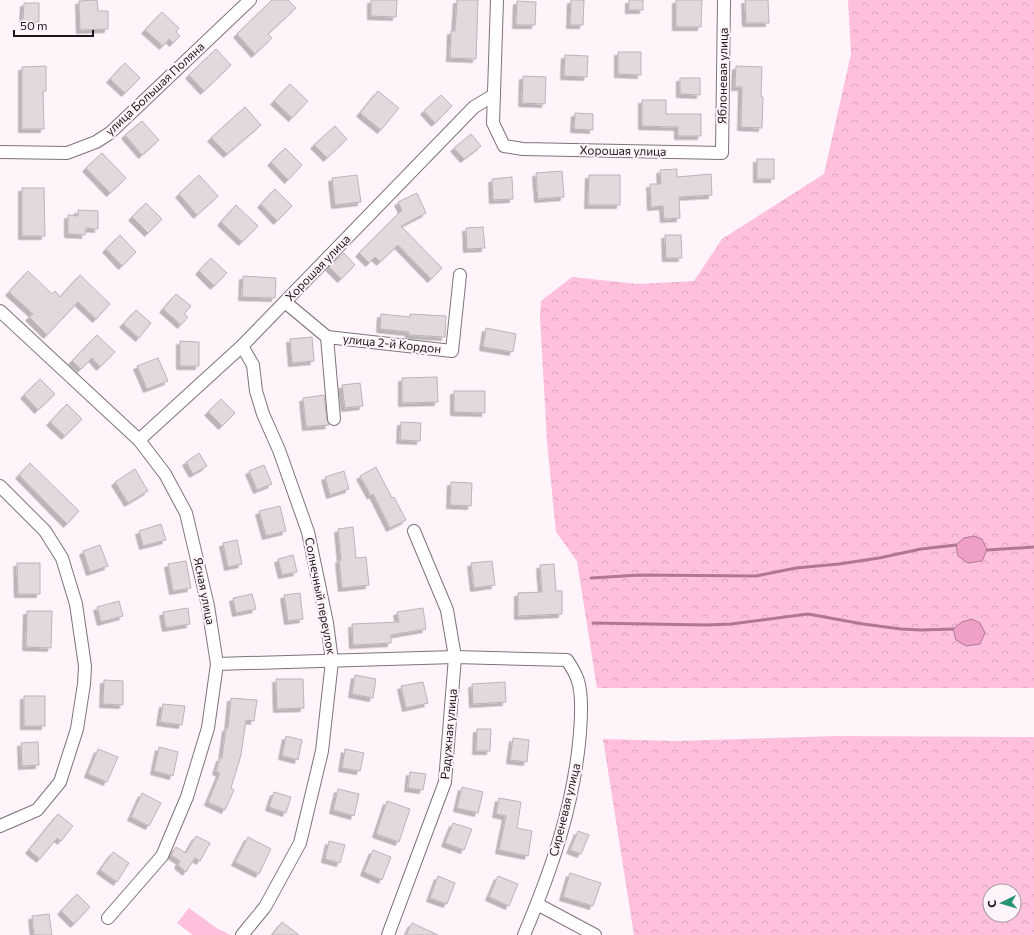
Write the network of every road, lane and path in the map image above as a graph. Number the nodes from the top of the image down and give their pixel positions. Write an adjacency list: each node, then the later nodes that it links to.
1 (250, 0): 5 (street, улица Большая Поляна)
2 (497, 0): 4 (street, Хорошая улица)
3 (724, 0): 6 (street, Яблоневая улица)
4 (494, 95): 6 (street, Хорошая улица); 8 (street, Хорошая улица)
5 (0, 152)
6 (722, 153)
7 (460, 274): 10 (street, улица 2-й Кордон)
8 (285, 302): 10 (street, улица 2-й Кордон); 11 (street, Хорошая улица)
9 (0, 311): 13 (street, Ясная улица)
10 (327, 337): 12 (street, улица 2-й Кордон)
11 (242, 346): 13 (street, Хорошая улица); 17 (street, Солнечный переулок)
12 (334, 419)
13 (139, 440): 18 (street, Ясная улица)
14 (0, 486): 19 (street)
15 (414, 531): 16 (street, Радужная улица)
16 (455, 657): 17 (street); 20 (street, Сиреневая улица); 23 (street, Радужная улица)
17 (332, 661): 18 (street); 22 (street, Солнечный переулок)
18 (217, 664): 21 (street, Ясная улица)
19 (0, 826)
20 (537, 904): 24 (street, Сиреневая улица); 25 (street)
21 (108, 918)
22 (242, 935)
23 (388, 935)
24 (524, 935)
25 (595, 935)

